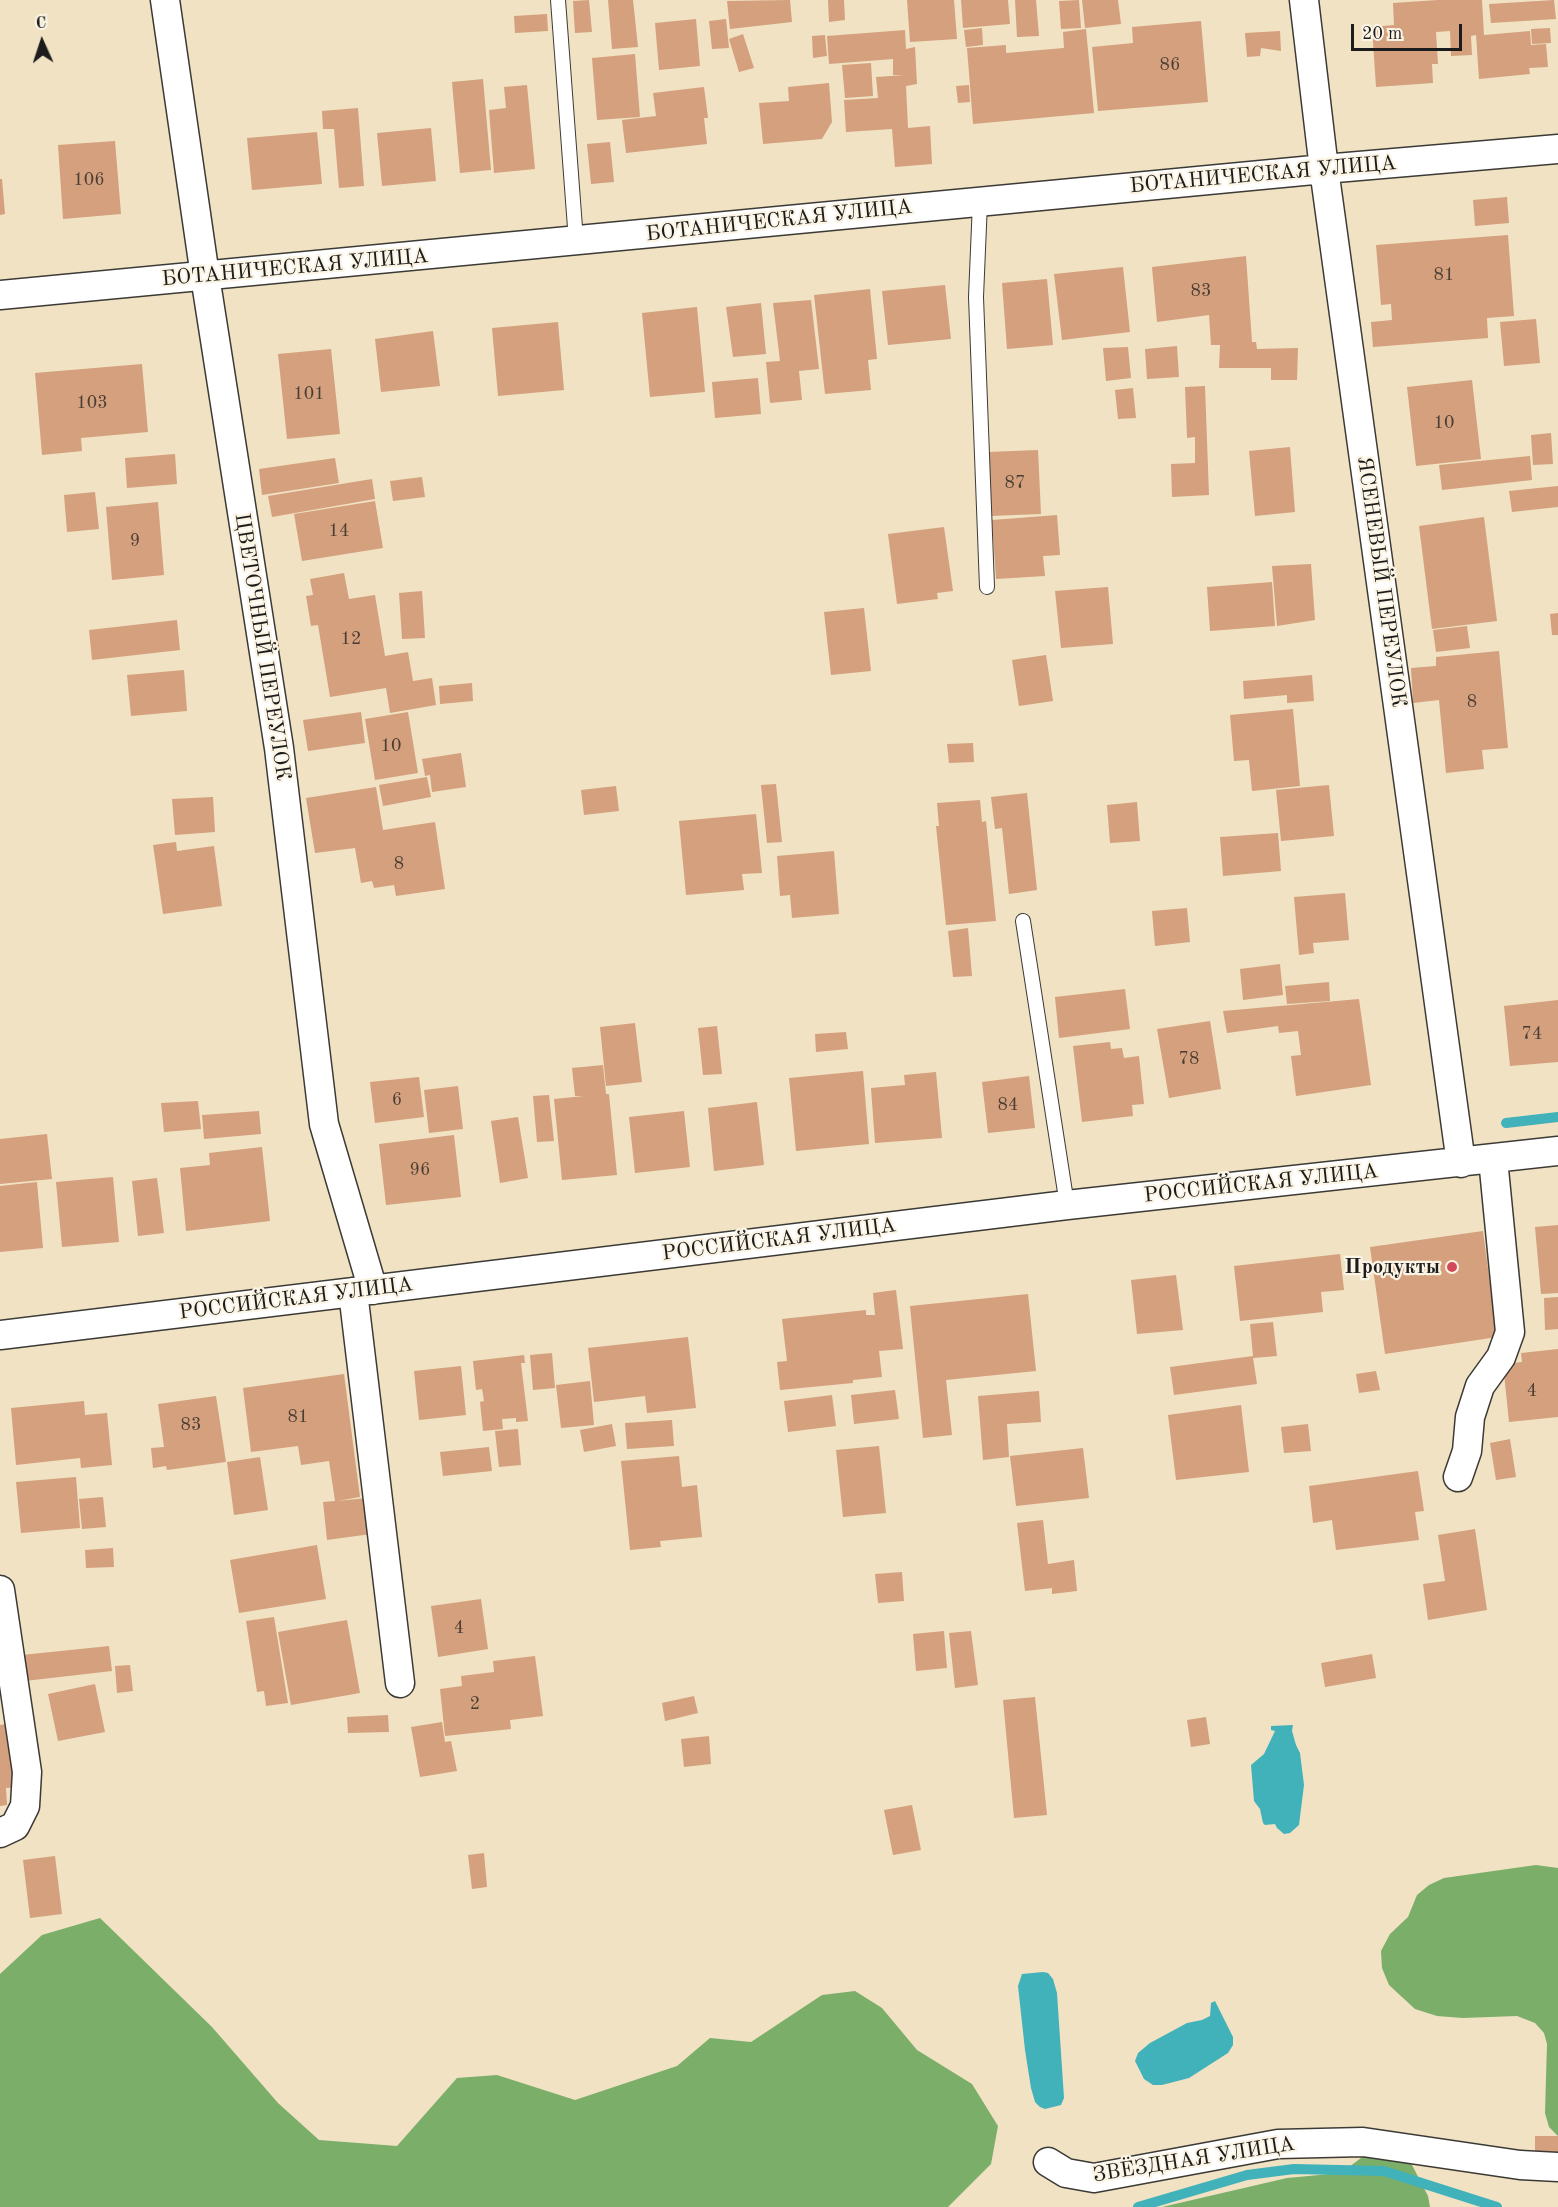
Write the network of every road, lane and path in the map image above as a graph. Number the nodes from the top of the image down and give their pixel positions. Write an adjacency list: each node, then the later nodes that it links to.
1 (165, 0): 8 (street, ЦВЕТОЧНЫЙ ПЕРЕУЛОК)
2 (558, 0): 7 (lane)
3 (1304, 0): 5 (street, ЯСЕНЕВЫЙ ПЕРЕУЛОК)
4 (1558, 149): 5 (street, БОТАНИЧЕСКАЯ УЛИЦА)
5 (1324, 169): 6 (street, БОТАНИЧЕСКАЯ УЛИЦА); 14 (street, ЯСЕНЕВЫЙ ПЕРЕУЛОК)
6 (980, 202): 7 (street, БОТАНИЧЕСКАЯ УЛИЦА); 10 (lane)
7 (576, 241): 8 (street, БОТАНИЧЕСКАЯ УЛИЦА)
8 (205, 276): 9 (street, БОТАНИЧЕСКАЯ УЛИЦА); 16 (street, ЦВЕТОЧНЫЙ ПЕРЕУЛОК)
9 (0, 296)
10 (987, 587)
11 (1023, 921): 15 (lane)
12 (1558, 1151): 13 (street, РОССИЙСКАЯ УЛИЦА)
13 (1493, 1159): 14 (street, РОССИЙСКАЯ УЛИЦА); 18 (street)
14 (1461, 1163): 15 (street, РОССИЙСКАЯ УЛИЦА)
15 (1067, 1205): 16 (street, РОССИЙСКАЯ УЛИЦА)
16 (363, 1291): 17 (street, РОССИЙСКАЯ УЛИЦА); 20 (street, ЦВЕТОЧНЫЙ ПЕРЕУЛОК)
17 (0, 1335)
18 (1458, 1477)
19 (0, 1590): 21 (street)
20 (400, 1683)
21 (0, 1833)
22 (1048, 2162): 23 (street, ЗВЁЗДНАЯ УЛИЦА)
23 (1558, 2167)

